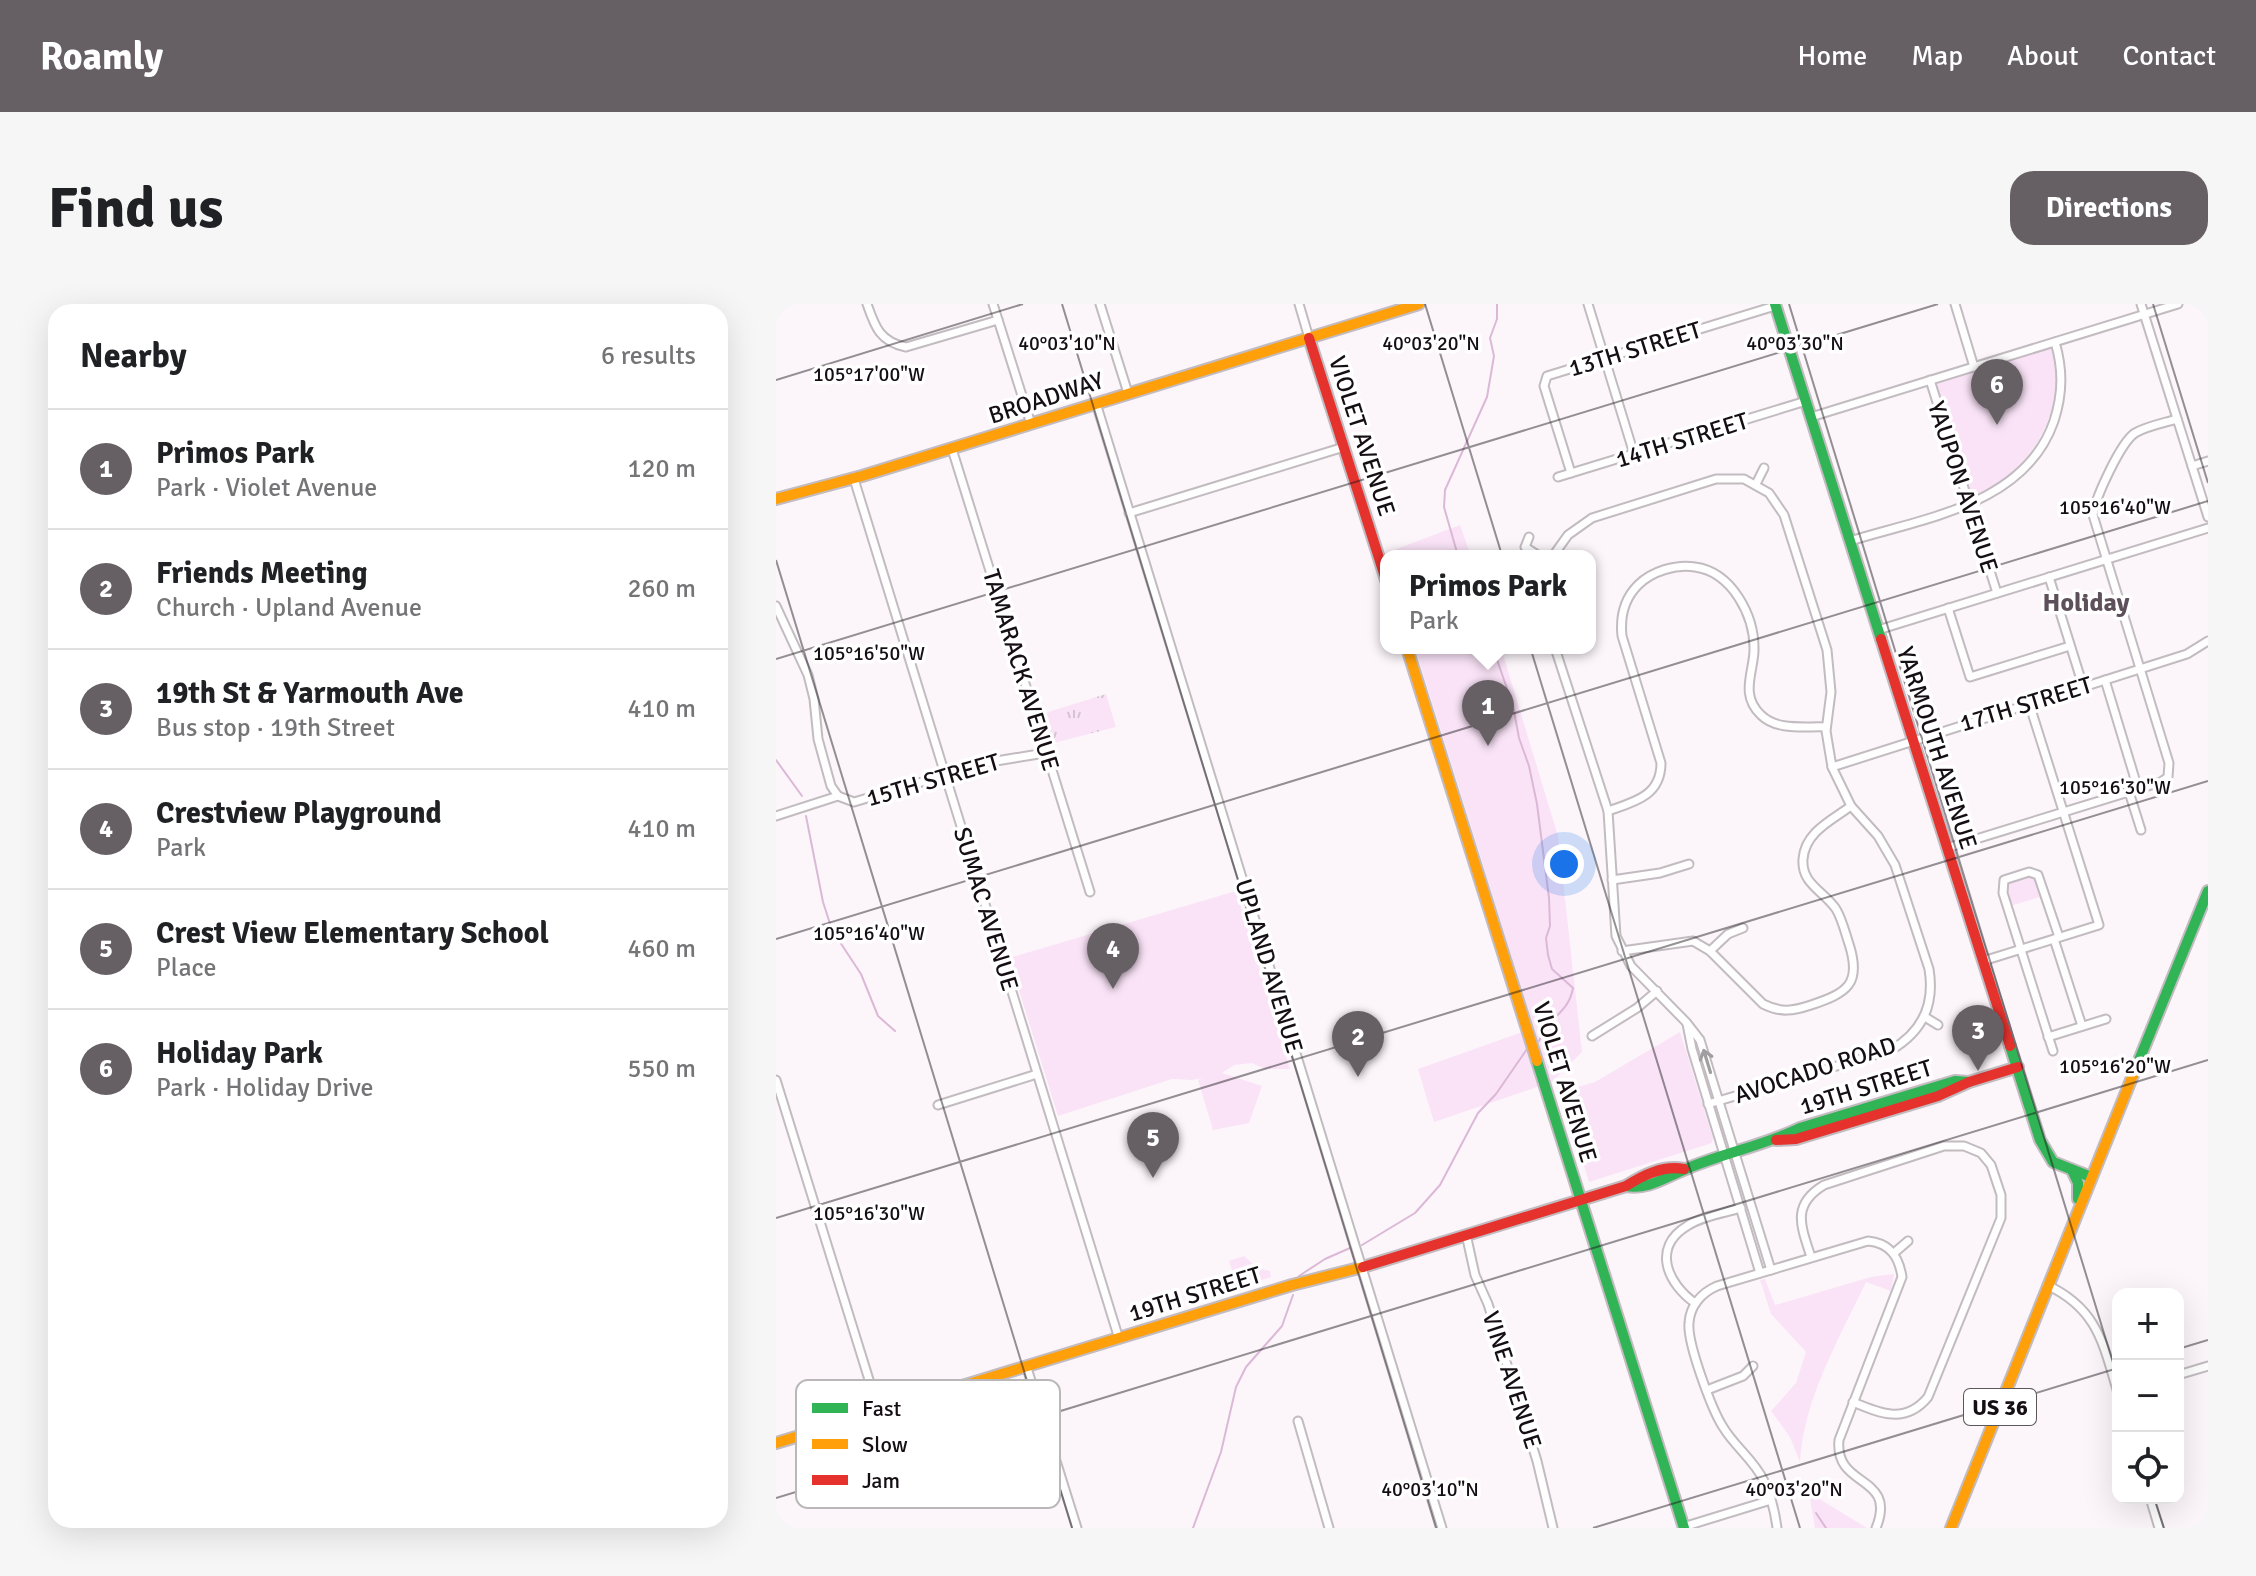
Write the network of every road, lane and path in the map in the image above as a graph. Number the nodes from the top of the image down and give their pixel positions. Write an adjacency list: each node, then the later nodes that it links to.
1 (867, 304): 12 (street)
2 (993, 304): 12 (street)
3 (1100, 304): 18 (street)
4 (1299, 304): 13 (street, VIOLET AVENUE)
5 (1419, 304): 13 (main road, BROADWAY)
6 (1588, 304): 15 (street)
7 (1955, 304): 16 (street)
8 (2141, 304): 11 (street)
9 (2178, 304): 11 (street)
10 (1775, 305): 15 (street, 13TH STREET); 19 (main road, YARMOUTH AVENUE)
11 (2144, 314): 14 (street); 22 (street)
12 (998, 320): 23 (street)
13 (1309, 338): 18 (main road, BROADWAY); 24 (main road, VIOLET AVENUE)
14 (2055, 342): 16 (street); 35 (street)
15 (1605, 358): 26 (street); 30 (street, 13TH STREET)
16 (1974, 367): 17 (street)
17 (1930, 380): 21 (street); 35 (street, YAUPON AVENUE)
18 (1128, 393): 20 (main road, BROADWAY)
19 (1806, 401): 21 (main road, YARMOUTH AVENUE); 26 (street, 14TH STREET)
20 (1096, 403): 23 (main road, BROADWAY); 36 (street, UPLAND AVENUE)
21 (1811, 417): 40 (main road, YARMOUTH AVENUE)
22 (2177, 419): 28 (street); 43 (street)
23 (1031, 424): 25 (main road, BROADWAY)
24 (1344, 447): 36 (street); 44 (main road, VIOLET AVENUE)
25 (952, 449): 32 (main road, BROADWAY); 60 (street, TAMARACK AVENUE)
26 (1634, 454): 30 (street, 14TH STREET)
27 (2208, 461): 28 (street)
28 (2192, 466): 37 (street)
29 (1764, 468): 33 (street)
30 (1571, 473): 31 (street, 14TH STREET)
31 (1558, 477)
32 (854, 479): 34 (main road, BROADWAY); 62 (street, SUMAC AVENUE)
33 (1756, 484): 42 (street); 58 (street)
34 (776, 499)
35 (1969, 504): 40 (street); 46 (street, YAUPON AVENUE)
36 (1129, 513): 108 (street, UPLAND AVENUE)
37 (2208, 517)
38 (2208, 528): 43 (street)
39 (1529, 537): 41 (street)
40 (1850, 541): 49 (main road, YARMOUTH AVENUE)
41 (1530, 550)
42 (1557, 550)
43 (2105, 560): 45 (street); 54 (street)
44 (1380, 561)
45 (2049, 577): 46 (street); 51 (street)
46 (1997, 593): 48 (street)
47 (776, 606): 65 (street)
48 (1948, 608): 49 (street); 51 (street)
49 (1878, 630): 59 (main road, YARMOUTH AVENUE)
50 (2208, 641): 54 (street, 17TH STREET)
51 (2070, 646): 56 (street)
52 (1409, 654): 100 (main road, VIOLET AVENUE)
53 (1557, 654): 67 (street, AVOCADO ROAD)
54 (2139, 669): 55 (street, 17TH STREET); 63 (street)
55 (2105, 680): 56 (street, 17TH STREET); 63 (street)
56 (2083, 686): 57 (street, 17TH STREET)
57 (2029, 703): 59 (street, 17TH STREET); 68 (street)
58 (1826, 727): 61 (street); 67 (street)
59 (1913, 740): 61 (street, 17TH STREET); 71 (main road, YARMOUTH AVENUE)
60 (1045, 753): 62 (street, 15TH STREET); 75 (street, TAMARACK AVENUE)
61 (1832, 767): 66 (street)
62 (945, 776): 65 (street, 15TH STREET); 92 (street, SUMAC AVENUE)
63 (2138, 789): 64 (street)
64 (2129, 792): 68 (street); 70 (street)
65 (838, 796): 69 (street, 15TH STREET)
66 (1851, 806): 80 (street); 83 (street)
67 (1608, 811): 73 (street, AVOCADO ROAD)
68 (2063, 813): 71 (street); 77 (street)
69 (776, 816)
70 (2141, 830)
71 (1947, 848): 81 (main road, YARMOUTH AVENUE)
72 (1689, 864): 73 (street)
73 (1612, 880): 79 (street, AVOCADO ROAD)
74 (2208, 891): 99 (main road, US 36)
75 (1090, 892)
76 (1743, 928): 80 (street)
77 (2057, 938): 78 (street); 78 (street); 87 (street)
78 (2021, 949): 81 (street); 89 (street)
79 (1622, 951): 80 (street); 82 (street, AVOCADO ROAD)
80 (1710, 951)
81 (1983, 961): 91 (main road, YARMOUTH AVENUE)
82 (1657, 991): 85 (street, AVOCADO ROAD); 88 (street)
83 (1925, 1017): 86 (street); 94 (street, AVOCADO ROAD)
84 (2106, 1019): 87 (street)
85 (1686, 1022): 94 (street, AVOCADO ROAD, one-way to 85); 95 (street, AVOCADO ROAD)
86 (1938, 1025)
87 (2082, 1026): 89 (street)
88 (1592, 1036)
89 (2048, 1037): 90 (street)
90 (2053, 1051)
91 (2018, 1067): 97 (main road, 19TH STREET); 98 (main road, YARMOUTH AVENUE)
92 (1037, 1074): 96 (street); 113 (street, SUMAC AVENUE)
93 (776, 1080): 119 (street)
94 (1720, 1101): 95 (street, AVOCADO ROAD); 97 (street, AVOCADO ROAD)
95 (1708, 1104): 97 (street, AVOCADO ROAD)
96 (938, 1105)
97 (1730, 1155): 100 (main road, 19TH STREET); 101 (street, AVOCADO ROAD); 102 (street, AVOCADO ROAD)
98 (2072, 1170): 99 (main road, YARMOUTH AVENUE); 103 (main road)
99 (2091, 1177): 103 (main road, US 36)
100 (1581, 1200): 104 (main road, 19TH STREET); 134 (main road, VIOLET AVENUE)
101 (1751, 1205): 102 (street); 109 (street, AVOCADO ROAD)
102 (1740, 1208): 110 (street, AVOCADO ROAD); 112 (street)
103 (2075, 1215): 111 (main road, US 36)
104 (1466, 1234): 108 (main road, 19TH STREET); 133 (street, VINE AVENUE)
105 (1908, 1241): 106 (street)
106 (1894, 1253): 107 (street); 123 (street)
107 (1811, 1257): 109 (street); 123 (street)
108 (1362, 1267): 113 (main road, 19TH STREET); 132 (street, UPLAND AVENUE)
109 (1771, 1270): 110 (street)
110 (1760, 1273): 112 (street)
111 (2047, 1285): 118 (street); 137 (main road, US 36)
112 (1695, 1303): 122 (street)
113 (1119, 1339): 116 (main road, 19TH STREET)
114 (1753, 1366): 122 (street)
115 (2208, 1366): 117 (street)
116 (1027, 1368): 120 (main road, 19TH STREET); 121 (street)
117 (2184, 1373)
118 (2112, 1374)
119 (869, 1380)
120 (987, 1380)
121 (1031, 1380)
122 (1707, 1390): 128 (street)
123 (1853, 1402): 136 (street)
124 (1298, 1421): 131 (street)
125 (796, 1437): 126 (main road, 19TH STREET)
126 (776, 1443)
127 (1060, 1474): 130 (street)
128 (1771, 1500): 134 (street); 135 (street)
129 (2152, 1504): 138 (street)
130 (1077, 1528)
131 (1329, 1528)
132 (1442, 1528)
133 (1553, 1528)
134 (1683, 1528)
135 (1777, 1528)
136 (1876, 1528)
137 (1951, 1528)
138 (2159, 1528)

